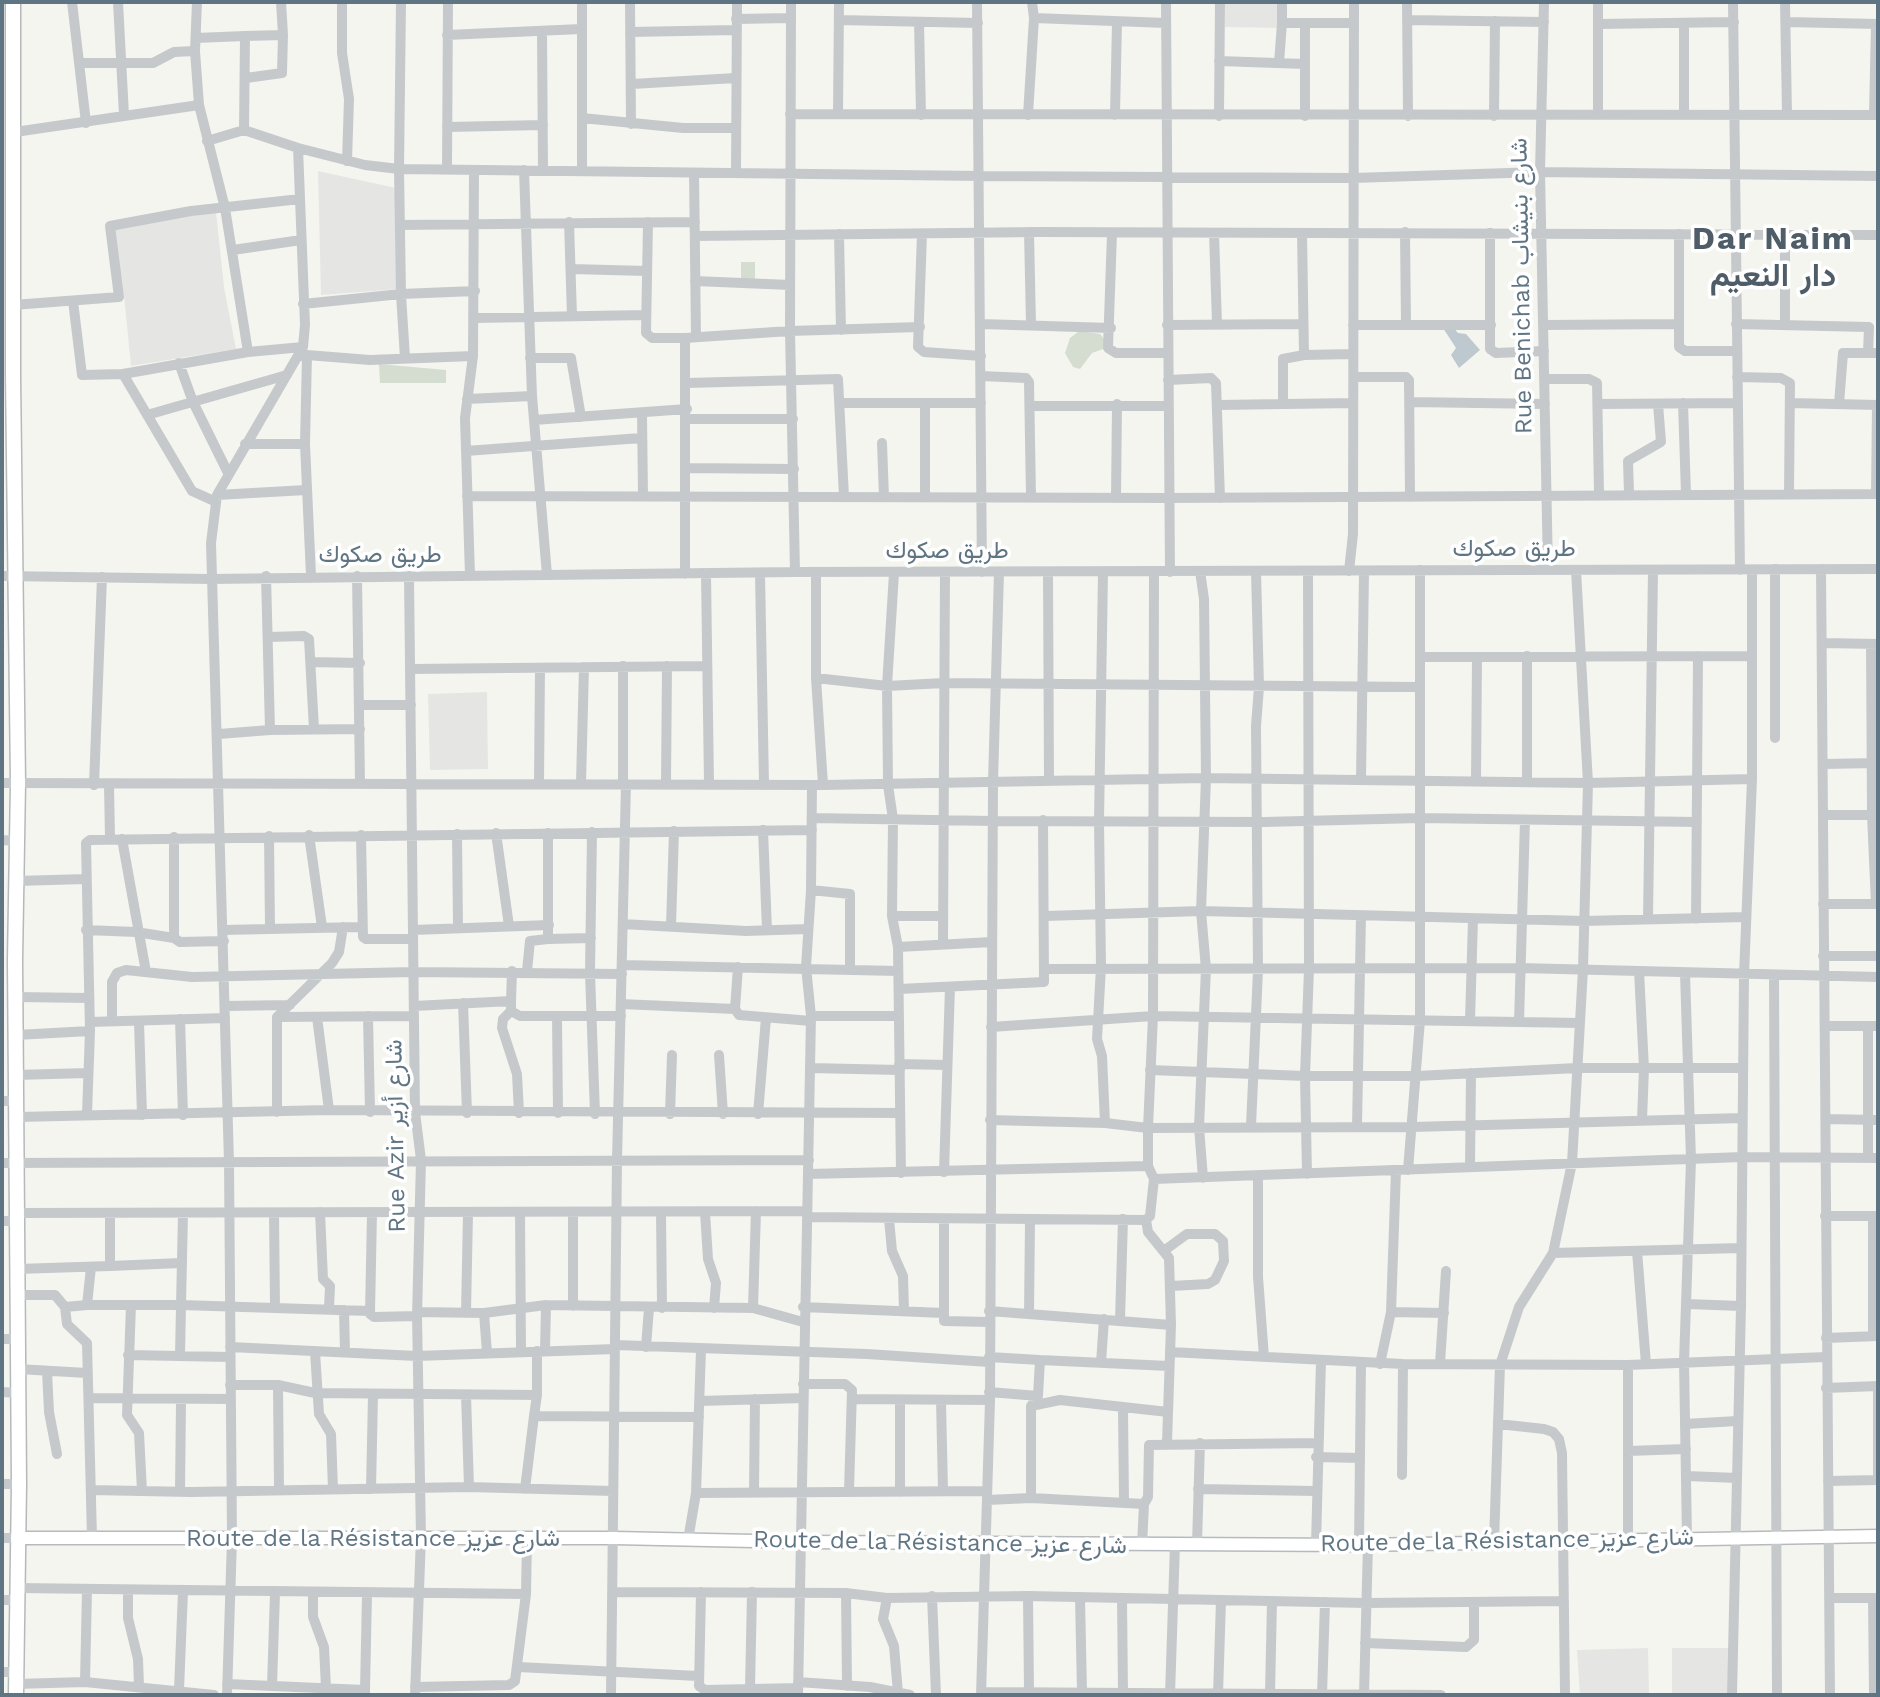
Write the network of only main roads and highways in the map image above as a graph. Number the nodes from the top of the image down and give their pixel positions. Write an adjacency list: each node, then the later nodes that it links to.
1 (13, 2): 2 (highway)
2 (8, 182): 3 (highway)
3 (7, 374): 4 (highway)
4 (9, 576): 5 (highway)
5 (9, 841): 6 (highway)
6 (8, 960): 7 (highway)
7 (11, 1007): 8 (highway)
8 (9, 1101): 9 (highway)
9 (9, 1163): 10 (highway)
10 (11, 1218): 12 (highway)
11 (1878, 1536): 12 (main road, Route de la Résistance شارع عزيز)
12 (17, 1538): 13 (highway)
13 (12, 1596): 14 (highway)
14 (13, 1681)

